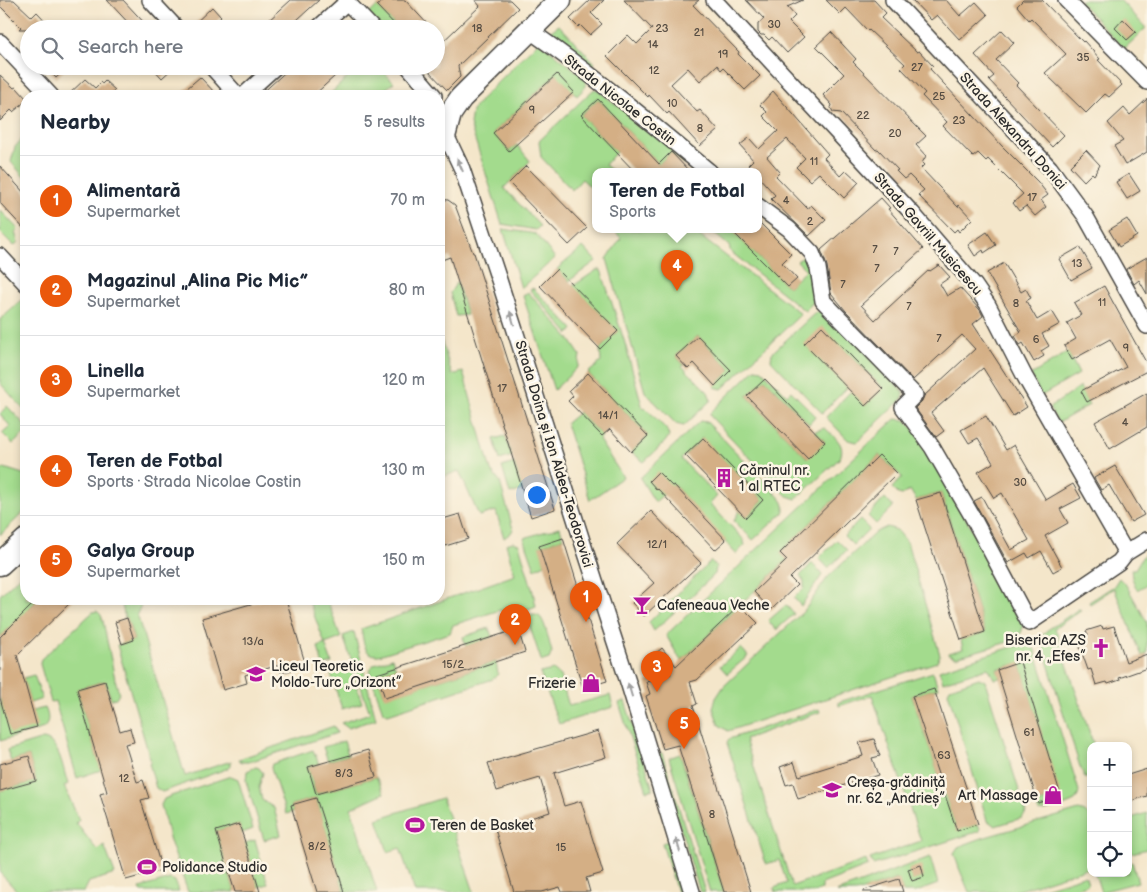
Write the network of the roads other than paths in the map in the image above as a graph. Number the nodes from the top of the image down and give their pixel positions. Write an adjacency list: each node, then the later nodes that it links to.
1 (150, 0): 7 (street)
2 (560, 0): 10 (main road)
3 (714, 0): 31 (street, Strada Gavriil Musicescu)
4 (893, 0): 28 (street, Strada Alexandru Donici)
5 (1066, 0): 17 (street)
6 (346, 1): 8 (street); 9 (street)
7 (169, 20)
8 (326, 20)
9 (364, 20)
10 (529, 30): 22 (main road); 24 (street, Strada Nicolae Costin)
11 (0, 42): 12 (street)
12 (20, 63)
13 (31, 75): 18 (street)
14 (219, 75): 19 (street)
15 (266, 75): 20 (street)
16 (416, 75): 21 (street)
17 (1147, 82)
18 (45, 90)
19 (233, 90)
20 (250, 90)
21 (429, 90)
22 (445, 120)
23 (445, 128): 33 (street, Strada Doina și Ion Aldea-Teodorovici, one-way to 23)
24 (705, 168)
25 (762, 209): 31 (street)
26 (0, 256): 27 (street)
27 (20, 278)
28 (1147, 326)
29 (1147, 540): 31 (street)
30 (20, 546): 32 (main road)
31 (1126, 554)
32 (0, 564)
33 (692, 892)

